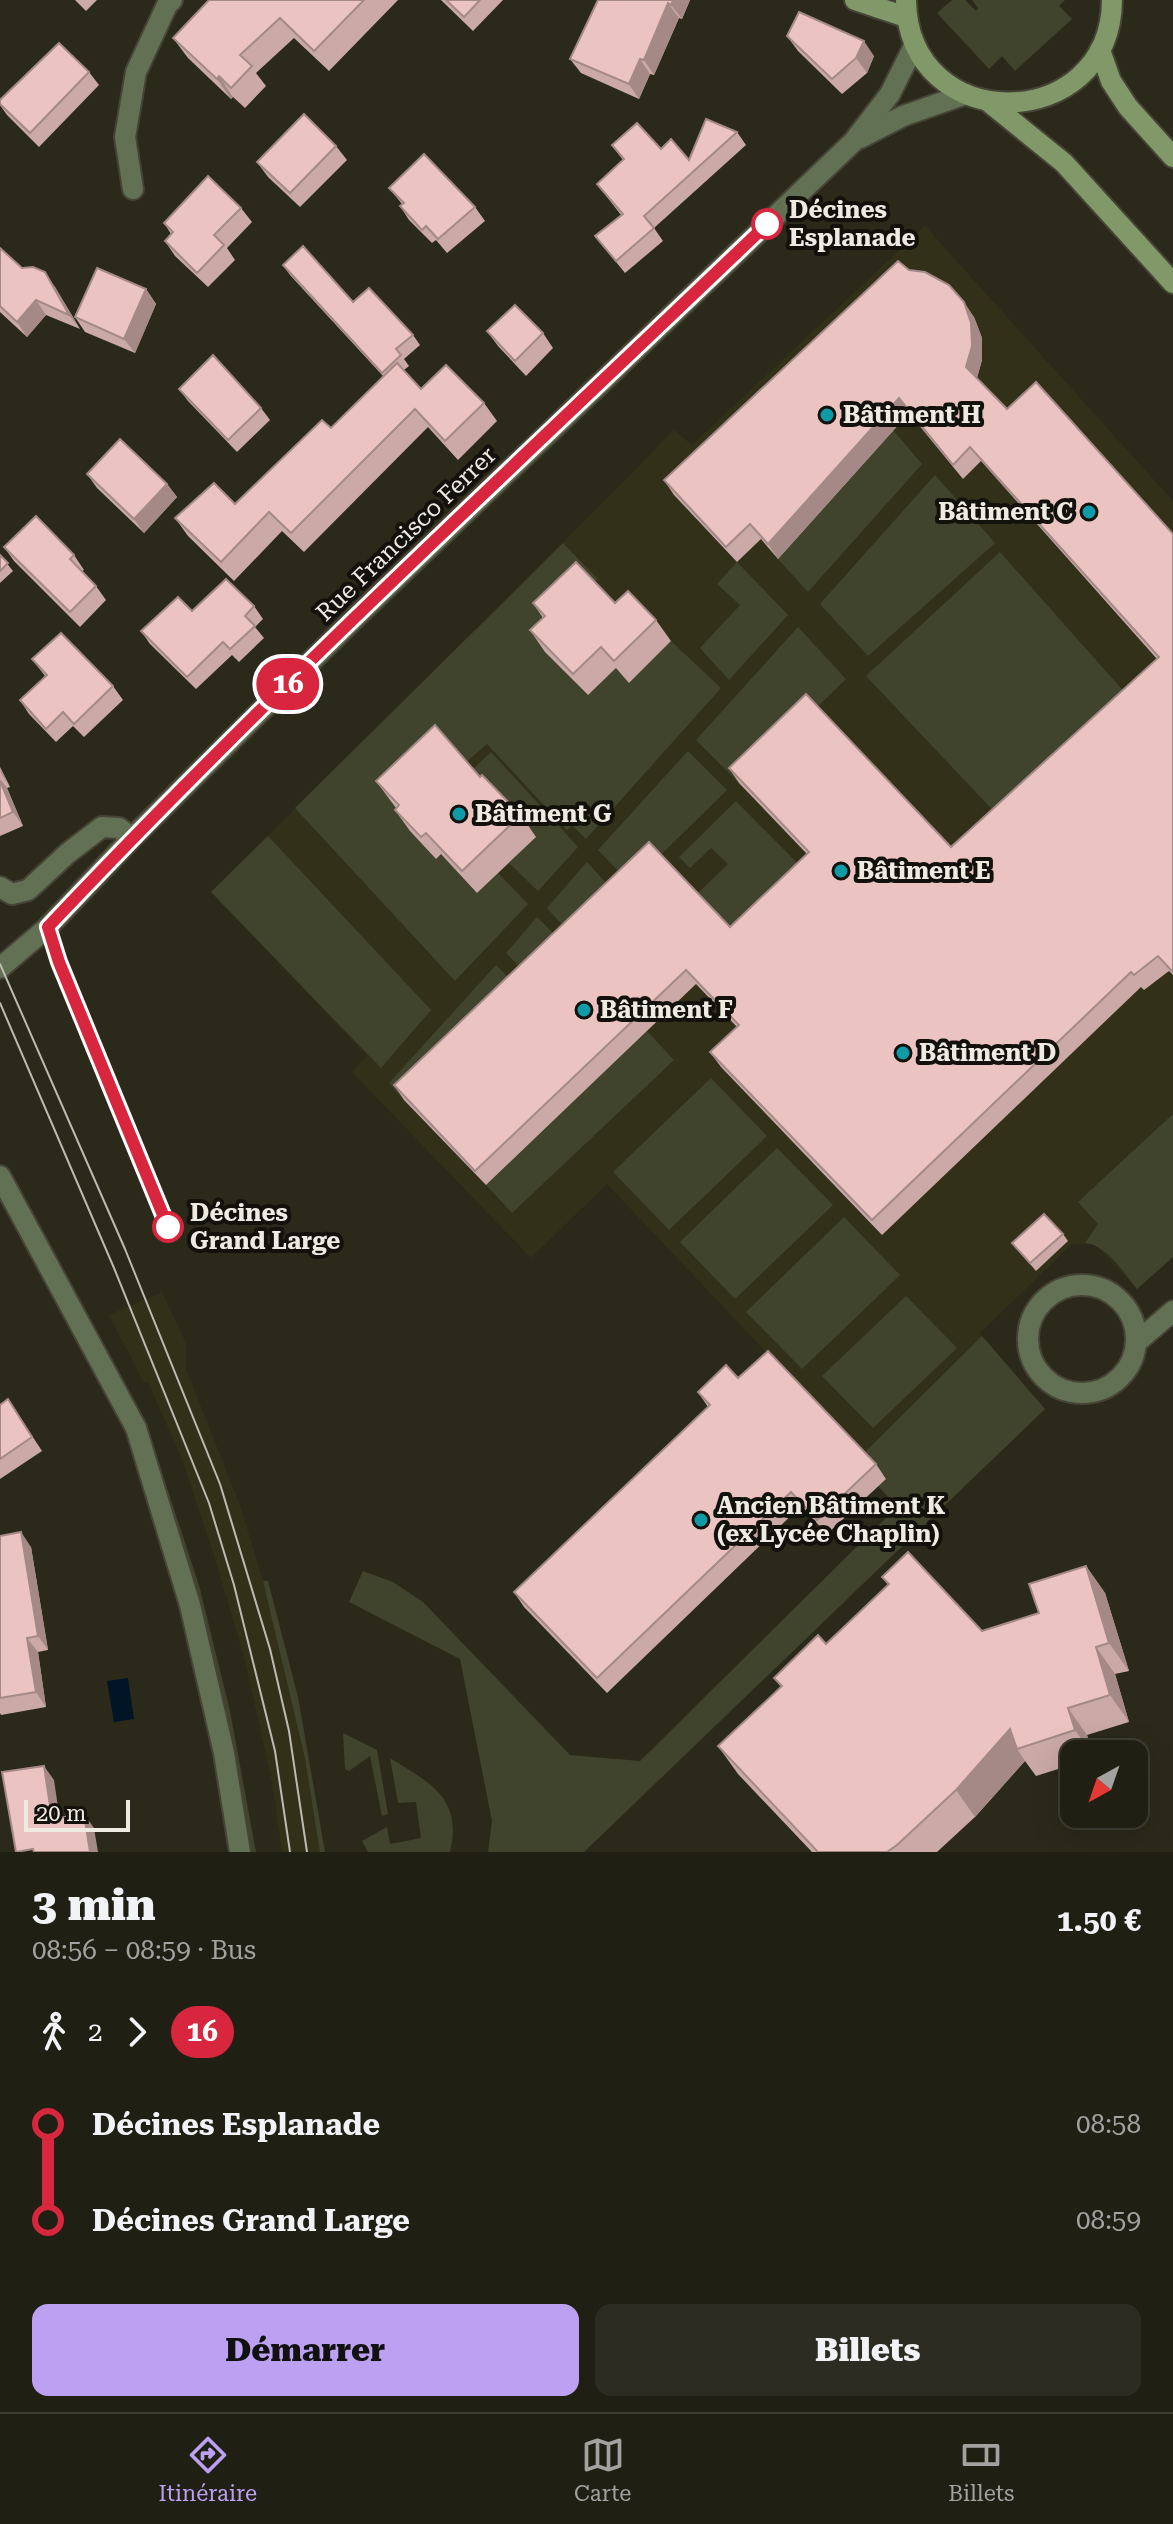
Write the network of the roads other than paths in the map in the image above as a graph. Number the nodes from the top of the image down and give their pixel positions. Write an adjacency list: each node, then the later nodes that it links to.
1 (172, 0): 11 (street)
2 (855, 0): 4 (main road)
3 (1112, 0): 6 (main road)
4 (906, 8): 5 (main road)
5 (915, 44): 7 (main road); 9 (street, Rue Francisco Ferrer)
6 (1100, 50): 8 (main road); 10 (main road)
7 (966, 94): 8 (main road); 9 (street, Rue Francisco Ferrer)
8 (990, 103): 12 (main road)
9 (853, 142): 13 (street, Rue Francisco Ferrer)
10 (1173, 157)
11 (133, 189)
12 (1173, 283)
13 (132, 838): 14 (street); 15 (street, Rue Francisco Ferrer)
14 (0, 887)
15 (0, 968)
16 (0, 1176): 19 (street)
17 (1173, 1311): 18 (street)
18 (1137, 1342): 18 (street)
19 (240, 1852)

